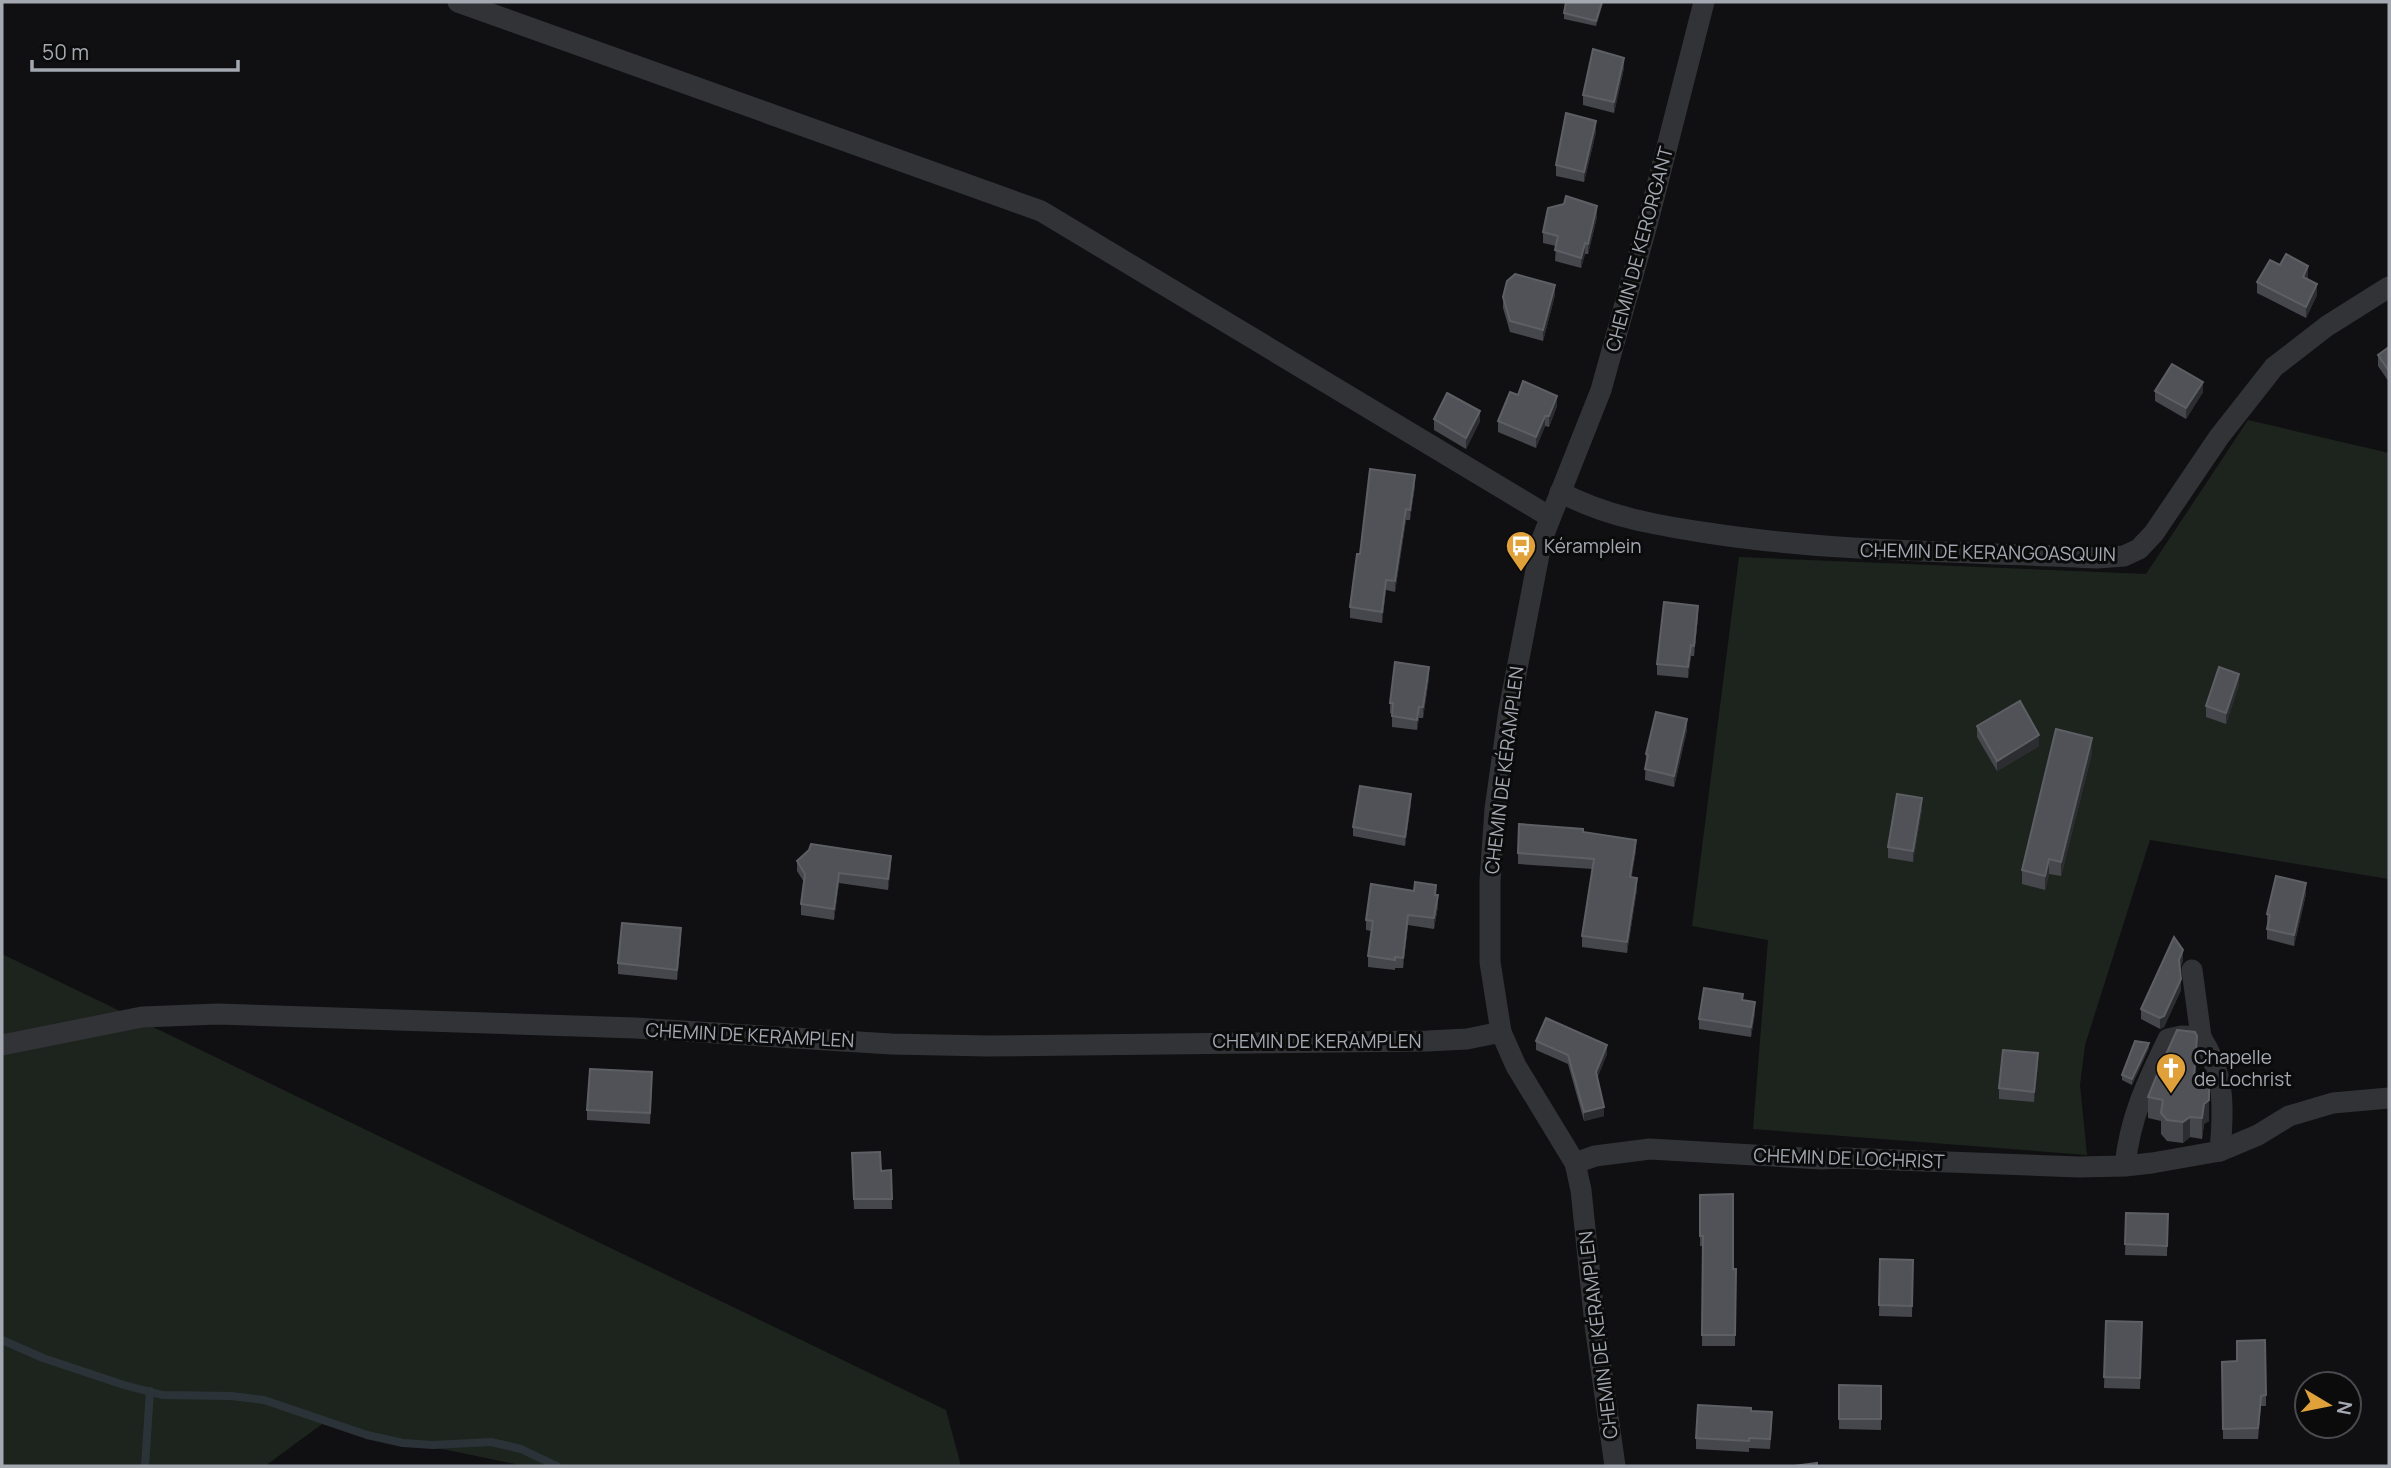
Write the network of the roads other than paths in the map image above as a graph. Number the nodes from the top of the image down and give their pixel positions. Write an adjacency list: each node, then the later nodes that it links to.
1 (458, 2): 5 (street)
2 (1704, 2): 4 (street, CHEMIN DE KERORGANT)
3 (2389, 287): 4 (street, CHEMIN DE KERANGOASQUIN)
4 (1560, 492): 5 (street)
5 (1550, 517): 7 (street, CHEMIN DE KÉRAMPLEN)
6 (2192, 971): 8 (street)
7 (1501, 1031): 9 (street, CHEMIN DE KERAMPLEN); 12 (street, CHEMIN DE KÉRAMPLEN)
8 (2201, 1037): 11 (street); 13 (street)
9 (2, 1045)
10 (2389, 1098): 11 (street, CHEMIN DE LOCHRIST)
11 (2220, 1151): 13 (street, CHEMIN DE LOCHRIST)
12 (1574, 1163): 13 (street, CHEMIN DE LOCHRIST); 14 (street, CHEMIN DE KÉRAMPLEN)
13 (2125, 1166)
14 (1615, 1466)

